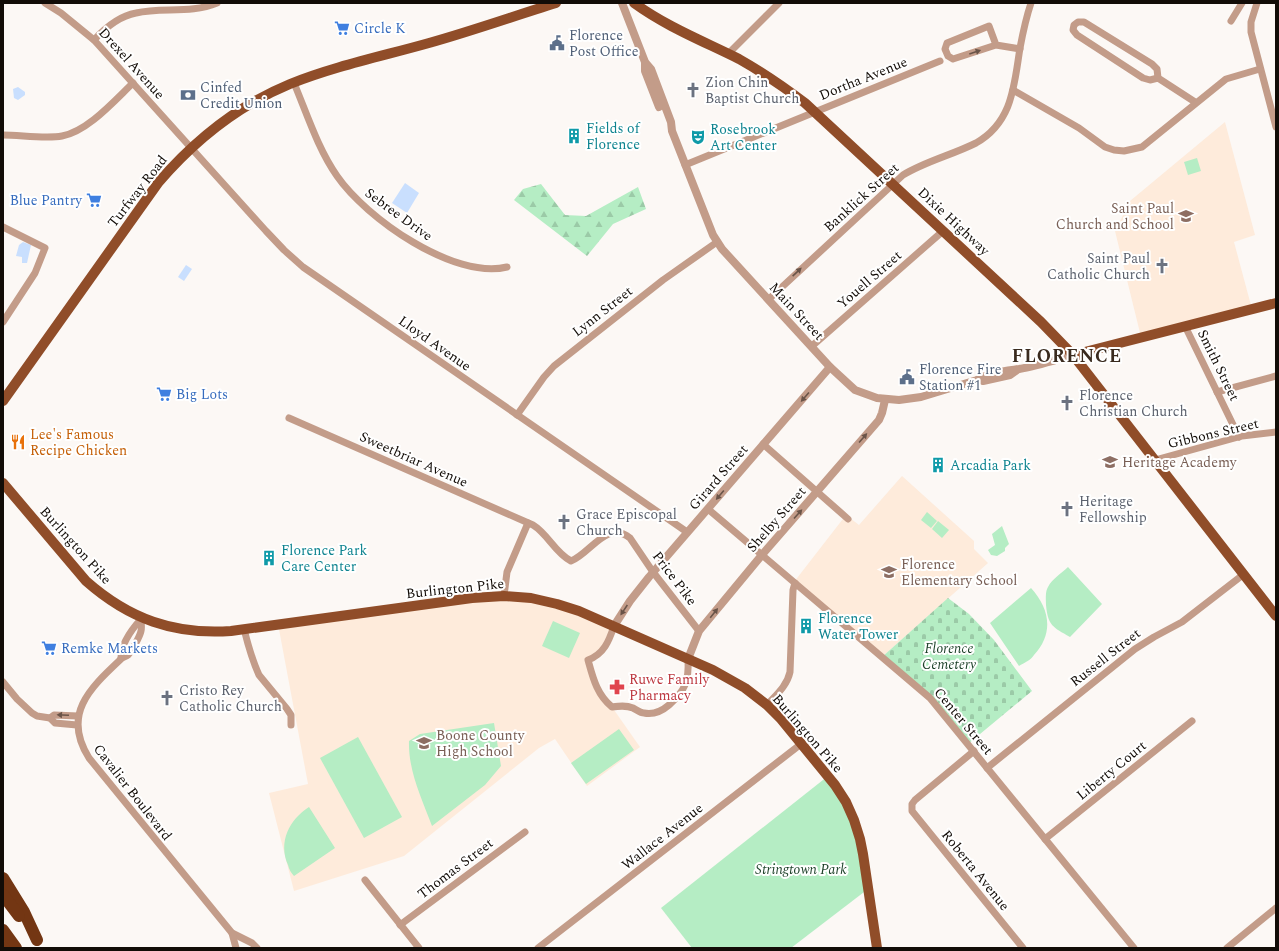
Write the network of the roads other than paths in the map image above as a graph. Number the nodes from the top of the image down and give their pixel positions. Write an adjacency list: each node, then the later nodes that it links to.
1 (45, 3): 11 (street, Drexel Avenue)
2 (216, 3): 11 (street)
3 (556, 3): 19 (main road, Turfway Road)
4 (622, 3): 26 (street, Main Street)
5 (634, 3): 14 (main road, Dixie Highway)
6 (779, 3): 14 (street)
7 (1031, 3): 13 (street, Banklick Street)
8 (1242, 3): 10 (street)
9 (1256, 3): 16 (street)
10 (1231, 21)
11 (94, 40): 18 (street, Drexel Avenue)
12 (996, 45): 12 (street, one-way to 12); 13 (street)
13 (1020, 49): 20 (street, Banklick Street)
14 (728, 54): 22 (main road, Dixie Highway)
15 (940, 61): 22 (street, Dortha Avenue)
16 (1260, 69): 21 (street); 23 (street)
17 (1158, 78): 17 (street); 21 (street)
18 (133, 83): 24 (street); 25 (street, Drexel Avenue)
19 (294, 83): 25 (main road, Turfway Road); 31 (street, Sebree Drive)
20 (1013, 90): 21 (street); 27 (street, Banklick Street)
21 (1196, 102)
22 (815, 112): 26 (street, Dortha Avenue); 27 (main road, Dixie Highway)
23 (1276, 127)
24 (3, 135)
25 (192, 148): 42 (main road, Turfway Road); 43 (street, Lloyd Avenue)
26 (685, 165): 30 (street, Main Street)
27 (893, 184): 29 (main road, Dixie Highway); 32 (street, Banklick Street, one-way to 27)
28 (3, 227): 34 (street)
29 (944, 231): 36 (street, Youell Street); 37 (main road, Dixie Highway)
30 (718, 242): 32 (street, Main Street); 43 (street, Lynn Street)
31 (507, 267)
32 (769, 299): 36 (street, Main Street)
33 (1276, 303): 35 (main road)
34 (3, 322)
35 (1185, 326): 37 (main road); 40 (street, Smith Street)
36 (812, 346): 38 (street, Main Street)
37 (1073, 355): 41 (street, Main Street); 48 (main road, Dixie Highway)
38 (830, 367): 41 (street, Main Street); 47 (street, Girard Street, one-way to 47)
39 (1276, 376): 40 (street)
40 (1217, 392): 46 (street, Smith Street)
41 (885, 400): 50 (street, Shelby Street, one-way to 41)
42 (3, 401)
43 (517, 415): 54 (street, Lloyd Avenue)
44 (289, 418): 53 (street, Sweetbriar Avenue)
45 (1276, 432): 46 (street, Gibbons Street)
46 (1239, 437): 48 (street, Gibbons Street)
47 (763, 444): 50 (street); 51 (street, Girard Street, one-way to 51)
48 (1155, 460): 58 (main road, Dixie Highway)
49 (3, 483): 62 (main road, Burlington Pike)
50 (817, 492): 52 (street); 55 (street, Shelby Street, one-way to 50)
51 (708, 509): 54 (street, Girard Street); 55 (street, Center Street)
52 (848, 519)
53 (528, 523): 56 (street, Sweetbriar Avenue); 60 (street)
54 (687, 532): 57 (street, Girard Street)
55 (761, 556): 59 (street, Center Street); 65 (street, Shelby Street, one-way to 55)
56 (571, 561): 57 (street, Price Pike)
57 (653, 572): 63 (street, Girard Street, one-way to 63); 65 (street, Price Pike)
58 (1244, 574): 61 (main road, Dixie Highway); 76 (street, Russell Street)
59 (795, 583): 68 (street); 75 (street, Center Street)
60 (504, 596): 63 (main road, Burlington Pike); 64 (main road, Burlington Pike)
61 (1276, 616)
62 (141, 619): 64 (main road, Burlington Pike); 69 (street, Cavalier Boulevard)
63 (614, 626): 66 (main road, Burlington Pike); 66 (street)
64 (244, 629): 73 (street)
65 (699, 631): 66 (street, Shelby Street)
66 (688, 659): 68 (main road, Burlington Pike)
67 (3, 682): 70 (street)
68 (767, 705): 74 (main road, Burlington Pike)
69 (78, 716): 70 (street, one-way to 70); 72 (street, Cavalier Boulevard)
70 (50, 718): 72 (street)
71 (1192, 721): 78 (street, Liberty Court)
72 (77, 725): 85 (street, Cavalier Boulevard)
73 (291, 725)
74 (801, 744): 92 (street, Wallace Avenue); 93 (main road, Burlington Pike)
75 (974, 751): 76 (street, Center Street); 94 (street, Roberta Avenue)
76 (988, 768): 78 (street, Center Street)
77 (525, 832): 83 (street, Thomas Street)
78 (1045, 839): 95 (street, Center Street)
79 (3, 878): 86 (highway)
80 (365, 880): 83 (street)
81 (3, 895): 86 (highway)
82 (1276, 908): 87 (street)
83 (400, 925): 91 (street)
84 (3, 930): 88 (highway)
85 (232, 933): 89 (street, Cavalier Boulevard); 90 (street, Cavalier Boulevard)
86 (40, 944)
87 (1232, 946)
88 (16, 948)
89 (236, 948)
90 (257, 948)
91 (419, 948)
92 (538, 948)
93 (877, 948)
94 (1023, 948)
95 (1134, 948)

